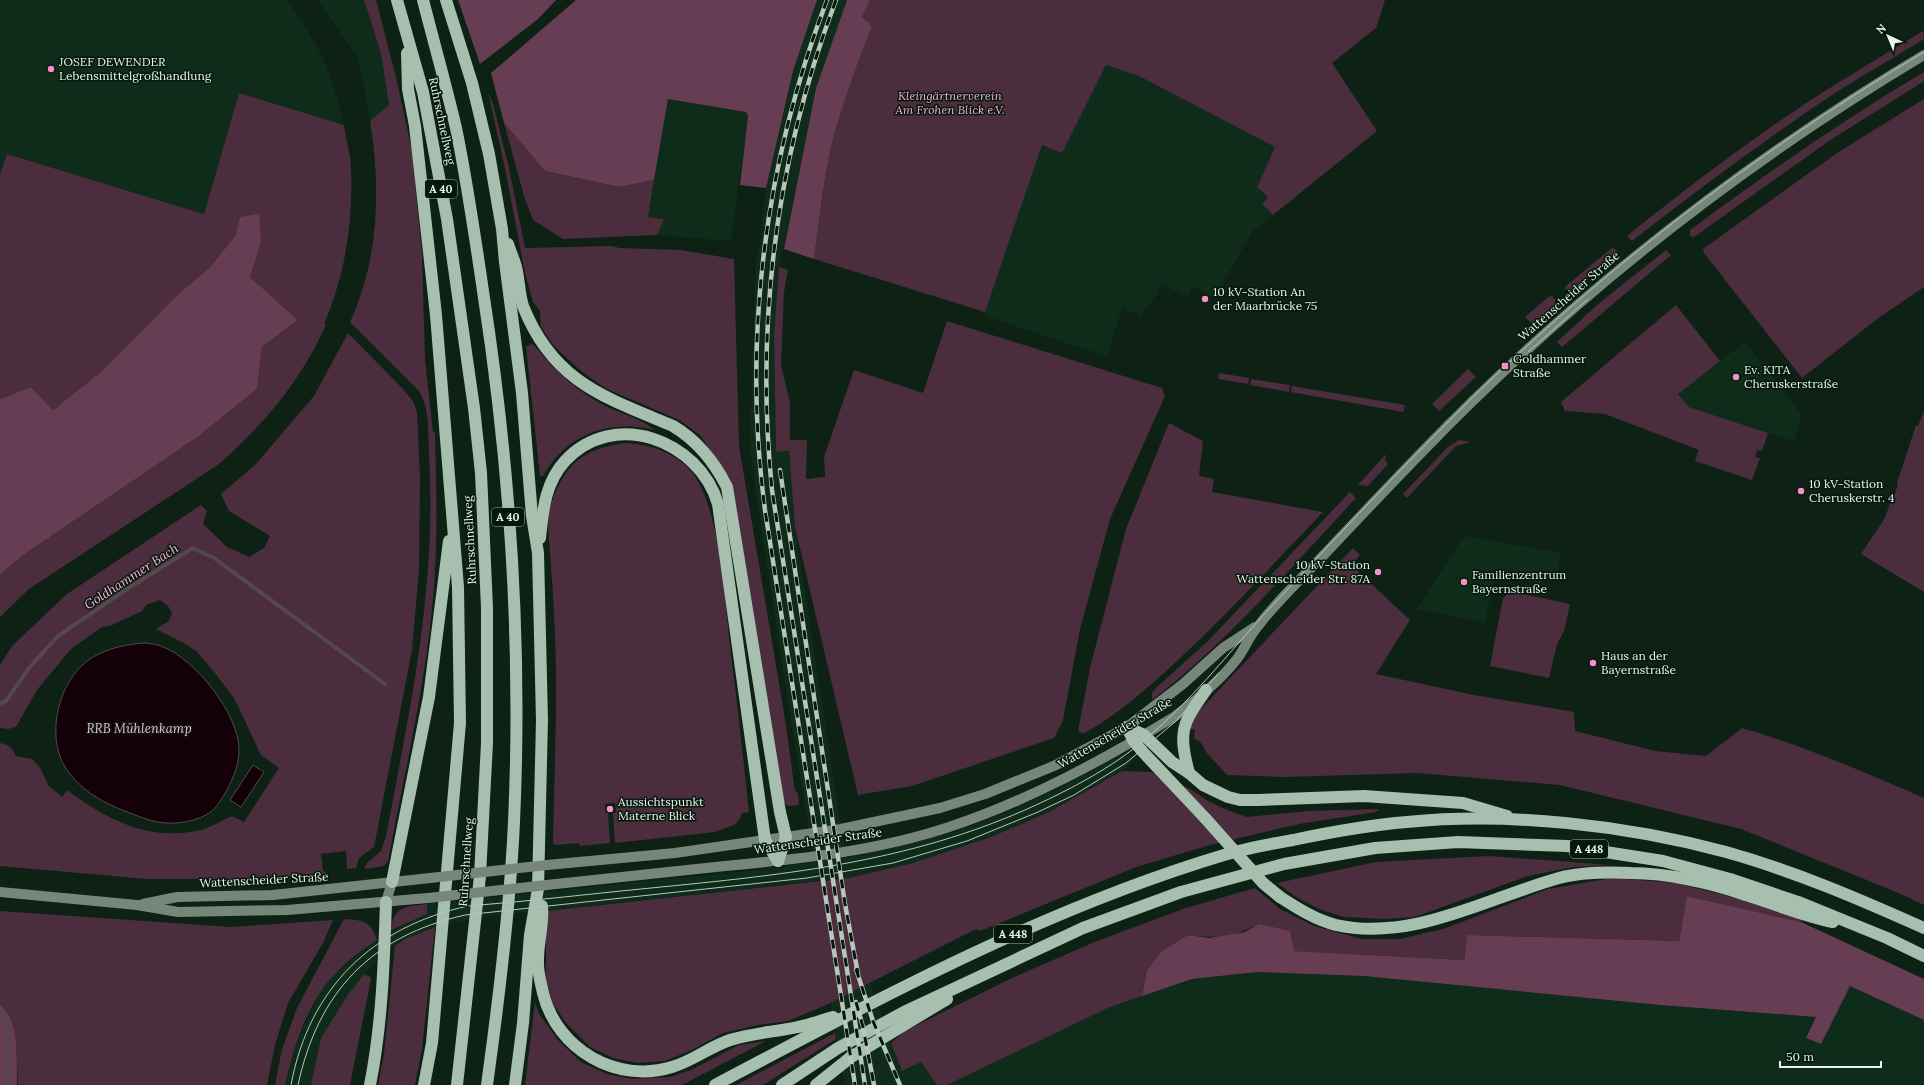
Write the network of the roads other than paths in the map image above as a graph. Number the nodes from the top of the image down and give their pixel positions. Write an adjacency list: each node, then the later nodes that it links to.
1 (397, 0): 4 (highway, Ruhrschnellweg / A 40)
2 (423, 0): 31 (highway, Ruhrschnellweg / A 40)
3 (446, 0): 6 (highway)
4 (407, 37): 7 (highway); 30 (highway, Ruhrschnellweg / A 40)
5 (1924, 55): 9 (main road, Wattenscheider Straße)
6 (502, 228): 8 (highway); 15 (highway)
7 (452, 518): 18 (highway); 29 (highway)
8 (538, 553): 16 (highway); 19 (highway)
9 (1258, 625): 10 (main road, Wattenscheider Straße); 11 (main road, Wattenscheider Straße)
10 (1206, 690): 12 (main road, Wattenscheider Straße); 13 (highway)
11 (1127, 726): 12 (highway); 15 (main road, Wattenscheider Straße)
12 (1139, 738): 13 (highway); 17 (main road, Wattenscheider Straße); 23 (highway, bridge)
13 (1189, 773): 14 (highway)
14 (1518, 820): 24 (highway, A 448); 27 (highway, A 448)
15 (786, 837): 16 (main road, Wattenscheider Straße); 17 (highway)
16 (765, 840): 17 (highway); 18 (main road, Wattenscheider Straße, bridge)
17 (778, 861): 21 (main road, Wattenscheider Straße, bridge)
18 (392, 882): 21 (main road); 22 (main road, Wattenscheider Straße)
19 (538, 889): 27 (highway); 32 (highway)
20 (0, 892): 22 (main road, Wattenscheider Straße)
21 (386, 902): 22 (main road, Wattenscheider Straße); 28 (highway)
22 (137, 905)
23 (1860, 926): 25 (highway, A 448); 26 (highway, A 448)
24 (1924, 928)
25 (1020, 956): 34 (highway, A 448); 35 (highway)
26 (1924, 956)
27 (861, 1008): 33 (highway)
28 (370, 1085)
29 (424, 1085)
30 (457, 1085)
31 (487, 1085)
32 (515, 1085)
33 (715, 1085)
34 (782, 1085)
35 (816, 1085)

